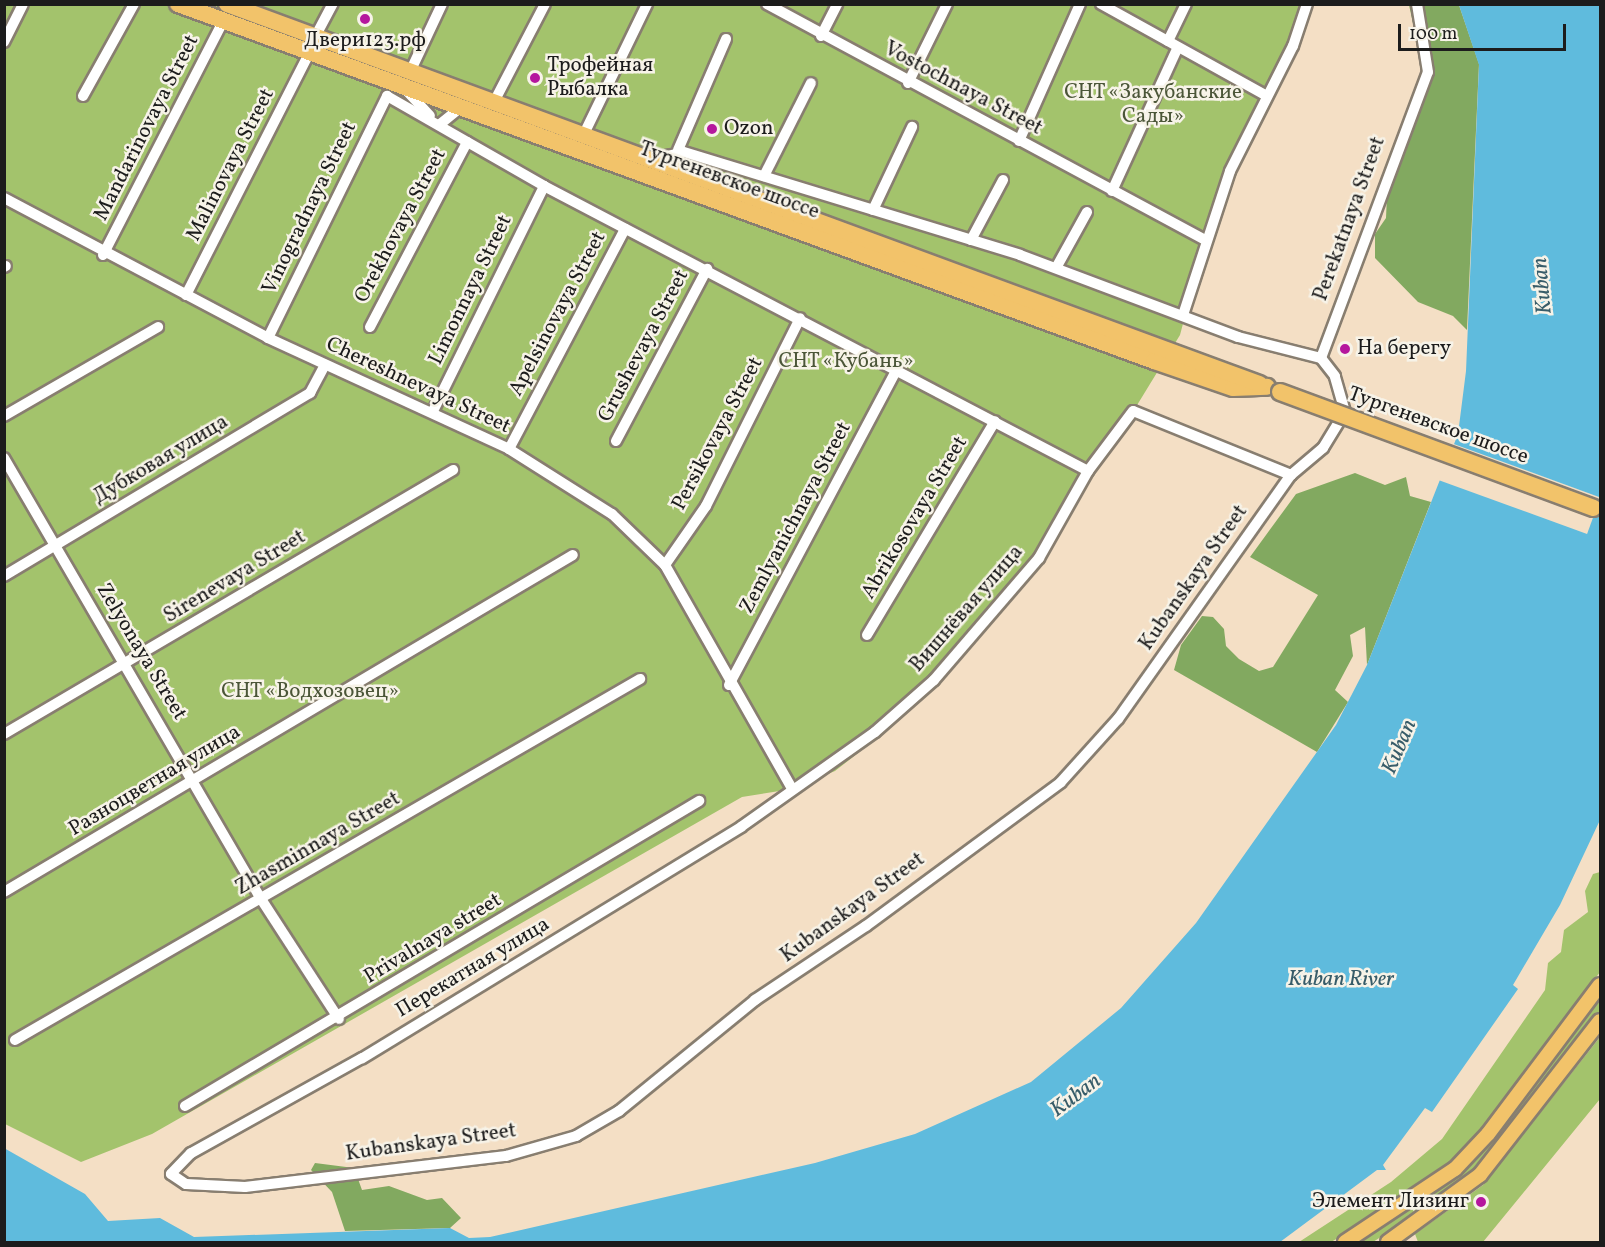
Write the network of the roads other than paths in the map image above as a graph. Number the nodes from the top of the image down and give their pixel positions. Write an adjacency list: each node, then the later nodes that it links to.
1 (23, 4): 20 (street)
2 (134, 4): 27 (street)
3 (178, 4): 16 (highway, Тургеневское шоссе)
4 (333, 4): 21 (street, Malinovaya Street)
5 (442, 4): 23 (street)
6 (545, 4): 28 (street)
7 (647, 4): 32 (street)
8 (767, 4): 17 (street, Vostochnaya Street)
9 (837, 4): 17 (street)
10 (947, 4): 25 (street)
11 (1080, 4): 33 (street)
12 (1101, 4): 19 (street)
13 (1186, 4): 19 (street)
14 (1307, 4): 26 (street)
15 (1417, 4): 57 (street, Perekatnaya Street)
16 (232, 9): 21 (highway, Тургеневское шоссе); 48 (street, Mandarinovaya Street)
17 (821, 36): 25 (street, Vostochnaya Street)
18 (726, 39): 35 (street)
19 (1168, 41): 22 (street)
20 (4, 42)
21 (312, 45): 23 (highway, Тургеневское шоссе); 51 (street, Malinovaya Street)
22 (1178, 47): 26 (street); 41 (street)
23 (406, 78): 28 (highway, Тургеневское шоссе); 29 (highway, Тургеневское шоссе); 30 (street)
24 (812, 83): 38 (street)
25 (908, 83): 33 (street, Vostochnaya Street)
26 (1263, 94): 47 (street)
27 (84, 96)
28 (495, 100): 32 (highway, Тургеневское шоссе)
29 (460, 107): 30 (street); 36 (highway, Тургеневское шоссе)
30 (439, 125): 34 (street); 56 (street, Vinogradnaya Street)
31 (912, 127): 43 (street)
32 (583, 136): 36 (highway, Тургеневское шоссе)
33 (1019, 141): 41 (street, Vostochnaya Street)
34 (467, 142): 40 (street); 55 (street, Orekhovaya Street)
35 (678, 150): 37 (street); 38 (street)
36 (641, 164): 37 (highway, Тургеневское шоссе); 60 (highway, Тургеневское шоссе)
37 (664, 164): 60 (highway, Тургеневское шоссе)
38 (764, 176): 43 (street)
39 (1004, 180): 46 (street)
40 (544, 186): 45 (street); 61 (street, Limonnaya Street)
41 (1112, 190): 47 (street, Vostochnaya Street)
42 (4, 198): 48 (street, Chereshnevaya Street)
43 (873, 210): 46 (street)
44 (1087, 212): 49 (street)
45 (625, 229): 50 (street); 65 (street, Apelsinovaya Street)
46 (970, 240): 49 (street)
47 (1205, 240): 52 (street)
48 (103, 255): 51 (street, Chereshnevaya Street)
49 (1056, 268): 52 (street)
50 (706, 269): 53 (street); 64 (street, Grushevaya Street)
51 (186, 296): 56 (street, Chereshnevaya Street)
52 (1183, 315): 57 (street)
53 (800, 318): 59 (street); 73 (street, Persikovaya Street)
54 (158, 327): 62 (street)
55 (370, 327)
56 (268, 338): 58 (street, Chereshnevaya Street)
57 (1322, 357): 69 (street, Kubanskaya Street)
58 (325, 365): 61 (street, Chereshnevaya Street); 71 (street, Дубковая улица)
59 (897, 369): 63 (street); 78 (street, Zemlyanichnaya Street)
60 (1273, 389): 70 (highway, Тургеневское шоссе, bridge)
61 (433, 411): 65 (street, Chereshnevaya Street)
62 (4, 416)
63 (995, 421): 68 (street); 75 (street, Abrikosovaya Street)
64 (616, 441)
65 (509, 449): 73 (street, Chereshnevaya Street)
66 (4, 458): 71 (street, Zelyonaya Street)
67 (453, 470): 76 (street, Sirenevaya Street)
68 (1089, 471): 69 (street, Вишнёвая улица); 81 (street, Вишнёвая улица)
69 (1291, 475): 90 (street, Kubanskaya Street)
70 (1597, 509)
71 (56, 546): 74 (street, Дубковая улица); 76 (street, Zelyonaya Street)
72 (573, 555): 80 (street, Разноцветная улица)
73 (665, 566): 78 (street, Chereshnevaya Street)
74 (4, 576)
75 (867, 635)
76 (126, 664): 79 (street, Sirenevaya Street); 80 (street, Zelyonaya Street)
77 (640, 679): 84 (street, Zhasminnaya Street)
78 (729, 685): 81 (street, Chereshnevaya Street)
79 (4, 734)
80 (195, 781): 83 (street, Разноцветная улица); 84 (street, Zelyonaya Street)
81 (794, 788): 90 (street, Перекатная улица)
82 (699, 801): 86 (street, Privalnaya street)
83 (4, 892)
84 (261, 899): 86 (street, Zelyonaya Street); 88 (street, Zhasminnaya Street)
85 (1600, 985): 91 (main road)
86 (339, 1018): 89 (street, Privalnaya street)
87 (1600, 1021): 92 (main road)
88 (15, 1040)
89 (184, 1106)
90 (171, 1174)
91 (1345, 1242)
92 (1388, 1242)

